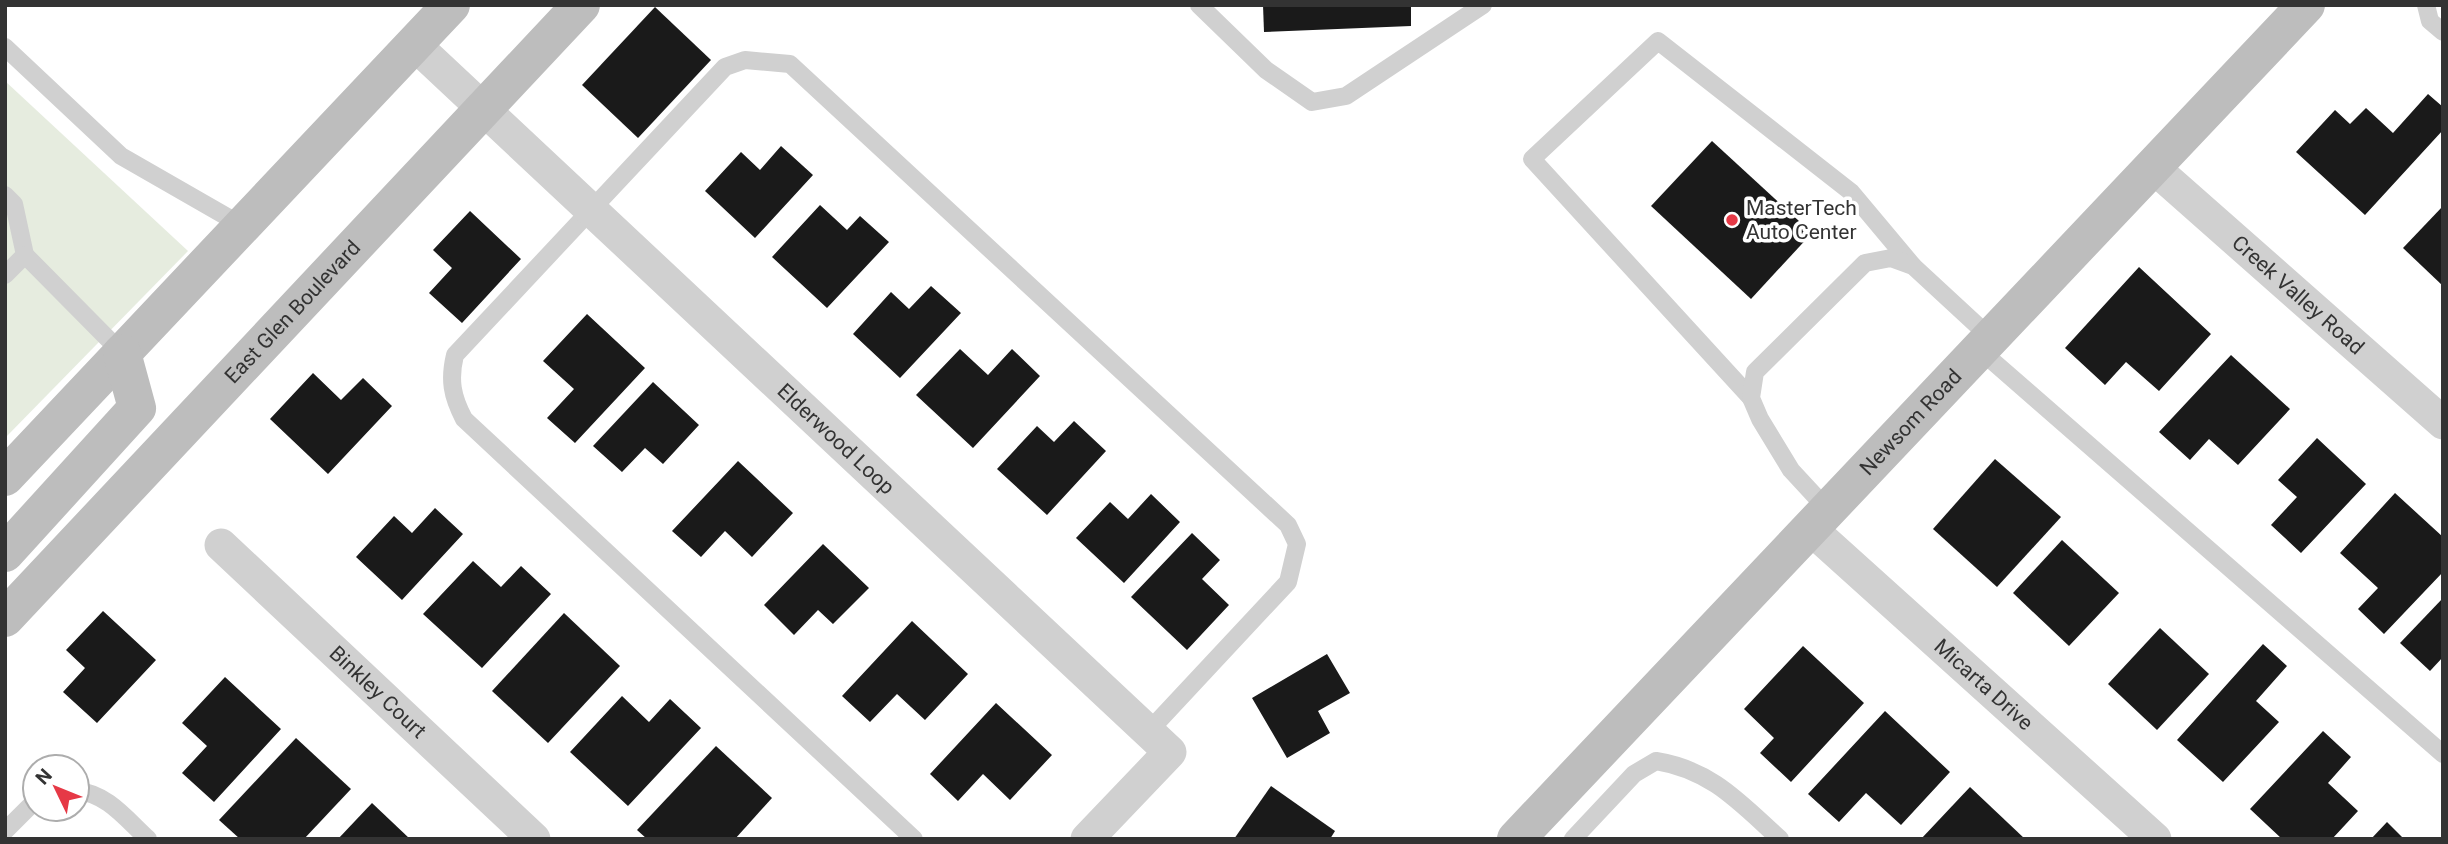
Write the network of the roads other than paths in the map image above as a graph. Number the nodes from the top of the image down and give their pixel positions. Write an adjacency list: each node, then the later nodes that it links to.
1 (451, 5): 8 (street)
2 (581, 5): 10 (street, East Glen Boulevard)
3 (1199, 5): 4 (lane)
4 (1483, 5)
5 (2306, 5): 11 (street, Newsom Road)
6 (2426, 5): 7 (lane)
7 (2443, 32)
8 (414, 44): 10 (street, Elderwood Loop); 14 (street)
9 (5, 47): 14 (lane)
10 (481, 110): 13 (street, Elderwood Loop); 26 (street, East Glen Boulevard)
11 (2154, 168): 18 (street, Newsom Road); 21 (street, Creek Valley Road)
12 (5, 195): 15 (lane)
13 (590, 212): 27 (street, Elderwood Loop); 27 (lane); 34 (lane)
14 (243, 226): 19 (street)
15 (24, 255): 17 (lane); 19 (lane)
16 (1913, 266): 18 (lane); 20 (lane); 20 (lane)
17 (5, 275)
18 (1986, 345): 23 (street, Newsom Road); 28 (lane)
19 (122, 354): 22 (street); 25 (street)
20 (1751, 398): 23 (lane)
21 (2443, 423)
22 (5, 477)
23 (1820, 520): 36 (street, Newsom Road); 39 (street, Micarta Drive)
24 (221, 545): 33 (street, Binkley Court)
25 (5, 553)
26 (5, 618)
27 (1148, 732): 35 (street, Elderwood Loop)
28 (2443, 754)
29 (91, 795): 32 (lane)
30 (21, 815): 31 (lane)
31 (5, 831)
32 (148, 839)
33 (534, 839)
34 (914, 839)
35 (1087, 839)
36 (1516, 839)
37 (1573, 839): 38 (lane)
38 (1780, 839)
39 (2155, 839)

